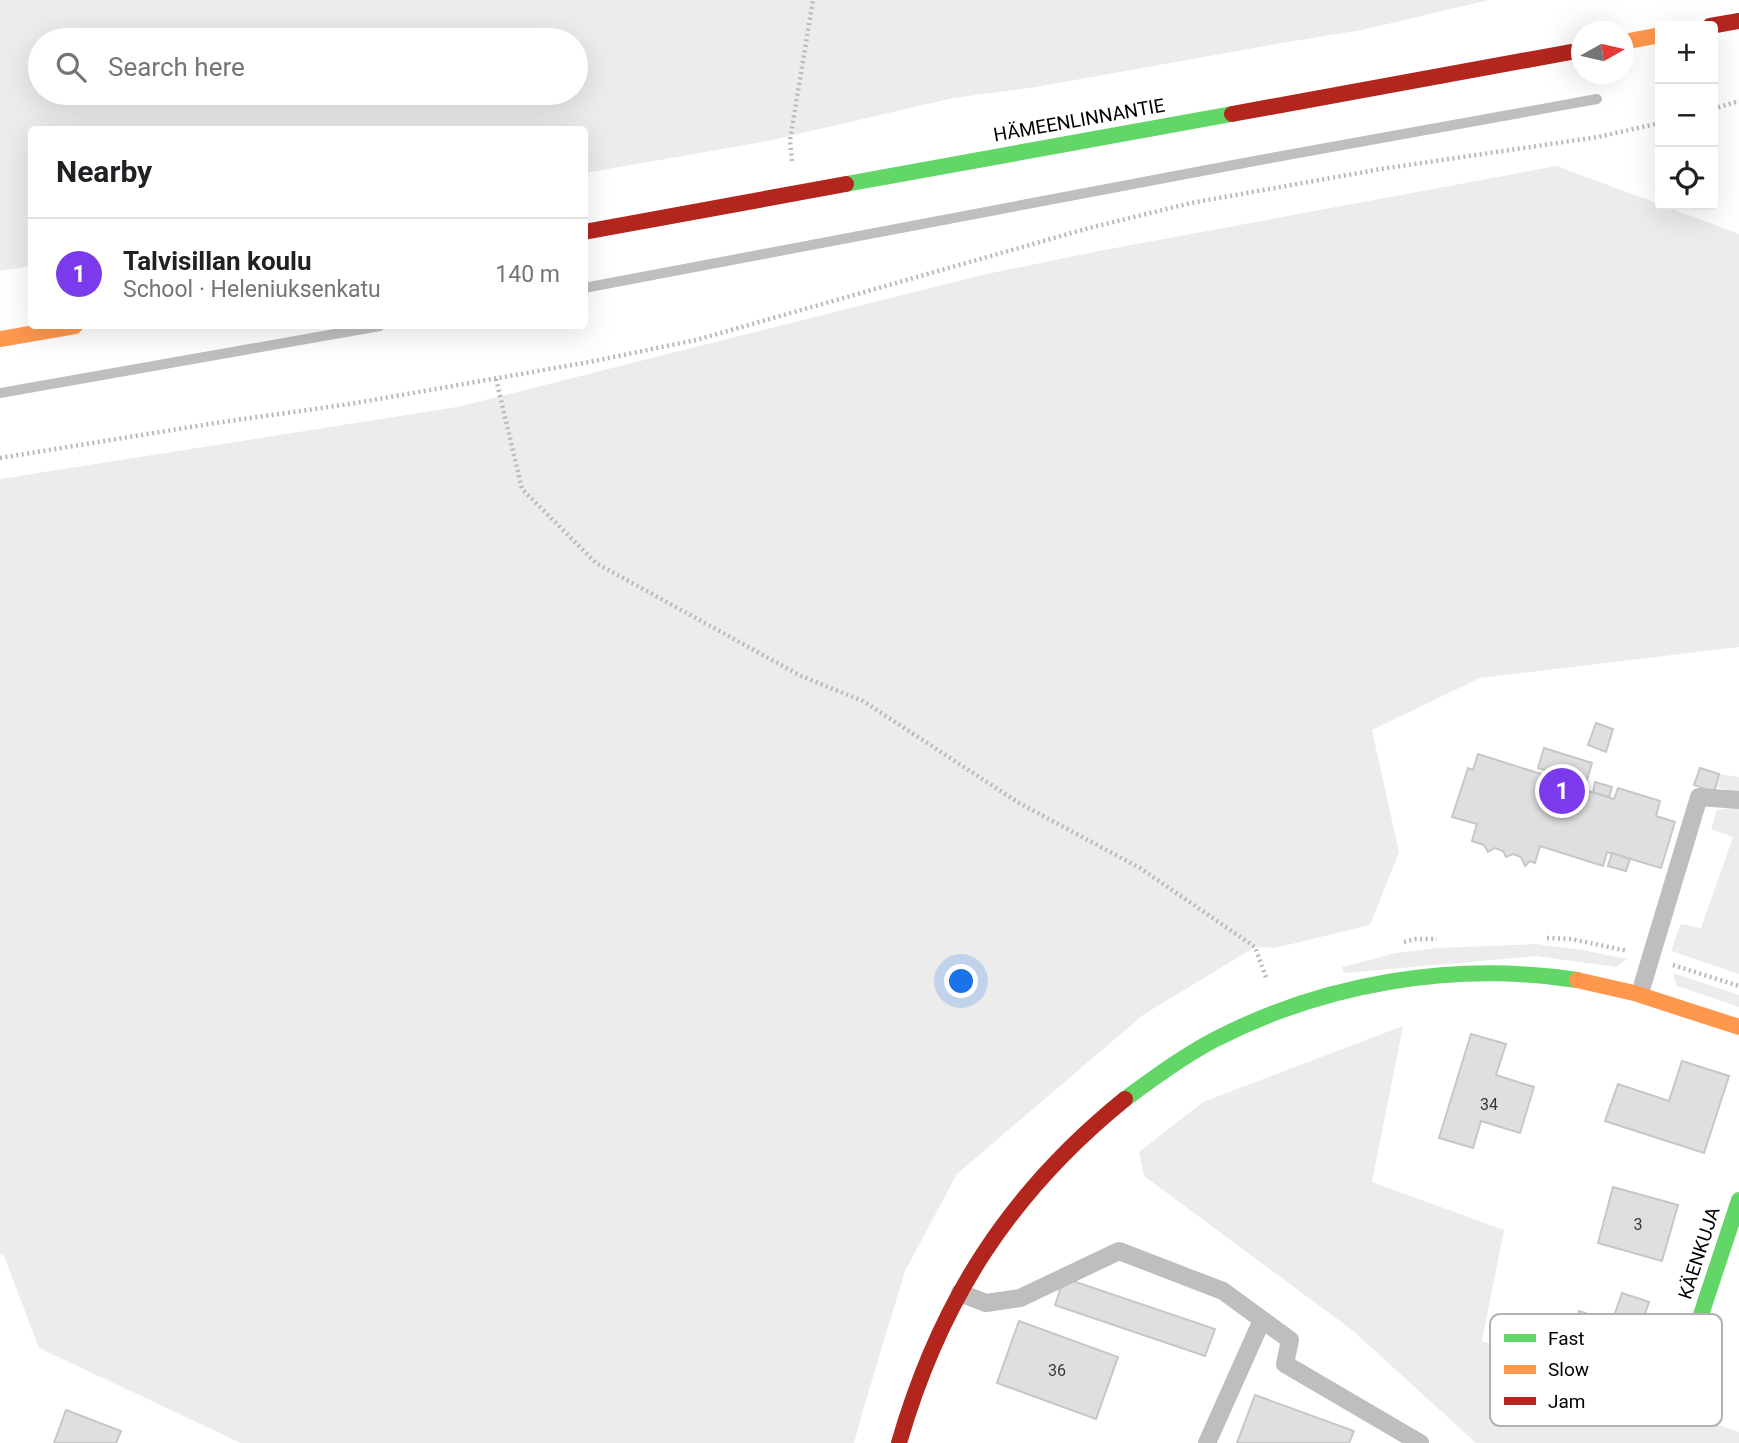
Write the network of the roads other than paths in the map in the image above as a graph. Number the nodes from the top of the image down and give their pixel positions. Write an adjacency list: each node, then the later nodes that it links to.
1 (1739, 21): 2 (street)
2 (1718, 25)
3 (1655, 36): 4 (street)
4 (1634, 40)
5 (1571, 52): 6 (street, HÄMEENLINNANTIE)
6 (588, 231)
7 (58, 329): 8 (street)
8 (0, 339)
9 (1739, 800): 10 (lane)
10 (1640, 993): 11 (street); 13 (street)
11 (1739, 1027)
12 (1739, 1200): 14 (street, KÄENKUJA)
13 (960, 1293): 15 (lane); 16 (street)
14 (1701, 1314)
15 (1262, 1320): 17 (lane); 18 (lane)
16 (899, 1443)
17 (1207, 1443)
18 (1420, 1443)

